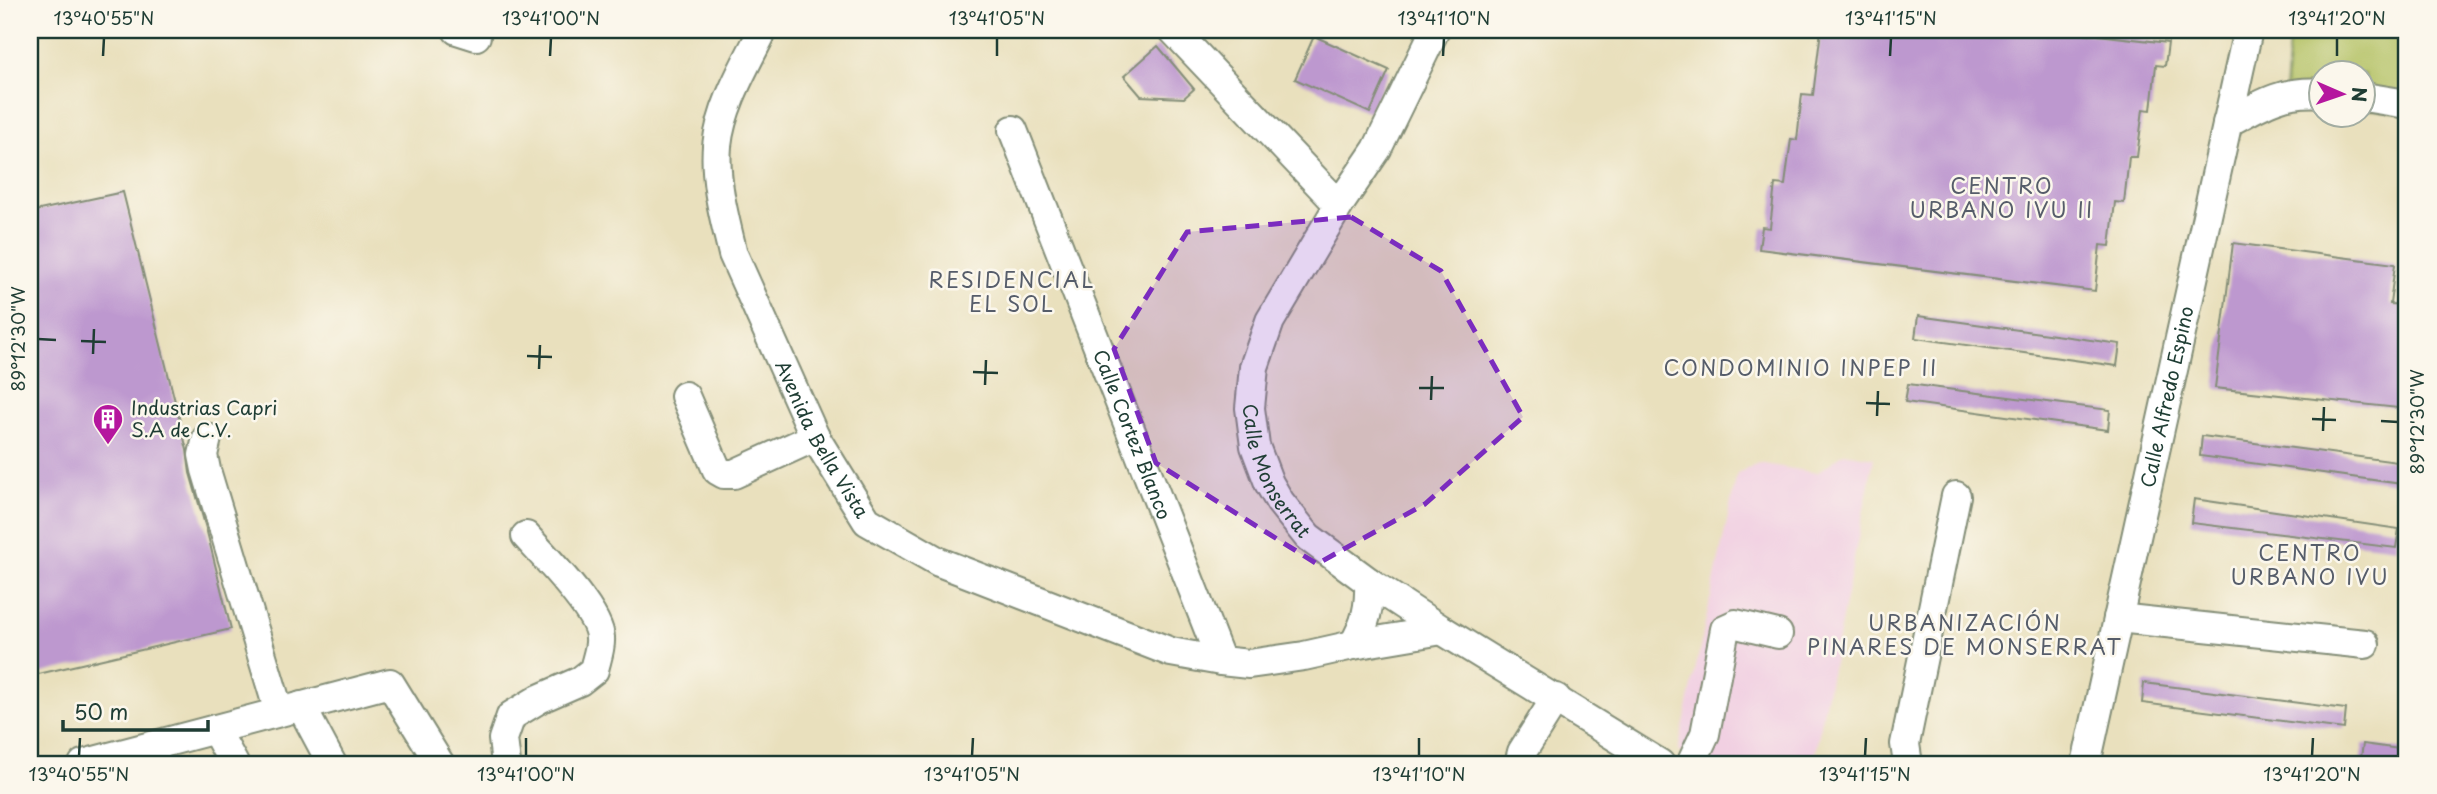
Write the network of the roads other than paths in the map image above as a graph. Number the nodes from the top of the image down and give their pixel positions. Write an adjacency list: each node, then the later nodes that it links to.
1 (763, 30): 12 (street, Avenida Bella Vista)
2 (1173, 30): 10 (street)
3 (1435, 30): 10 (street, Calle Monserrat)
4 (2248, 30): 8 (street, Calle Alfredo Espino)
5 (2308, 92): 8 (street)
6 (2378, 99): 7 (street)
7 (2407, 104)
8 (2227, 123): 17 (street, Calle Alfredo Espino)
9 (1013, 130): 22 (street, Calle Cortez Blanco)
10 (1339, 205): 16 (street, Calle Monserrat)
11 (685, 396): 12 (street)
12 (816, 437): 22 (street, Avenida Bella Vista)
13 (207, 438): 24 (street)
14 (1956, 496): 34 (street)
15 (526, 536): 30 (street)
16 (1369, 582): 18 (street, Calle Monserrat); 21 (street)
17 (2118, 618): 20 (street); 35 (street, Calle Alfredo Espino)
18 (1442, 630): 21 (street, Avenida Bella Vista); 23 (street, Calle Monserrat)
19 (1778, 634): 33 (street)
20 (2365, 644)
21 (1353, 645): 22 (street, Avenida Bella Vista)
22 (1220, 661)
23 (1556, 698): 31 (street); 32 (street, Calle Monserrat)
24 (290, 709): 25 (street); 28 (street); 29 (street)
25 (215, 729): 26 (street); 27 (street)
26 (83, 764)
27 (234, 764)
28 (332, 764)
29 (440, 764)
30 (506, 764)
31 (1518, 764)
32 (1660, 764)
33 (1691, 764)
34 (1908, 764)
35 (2086, 764)

